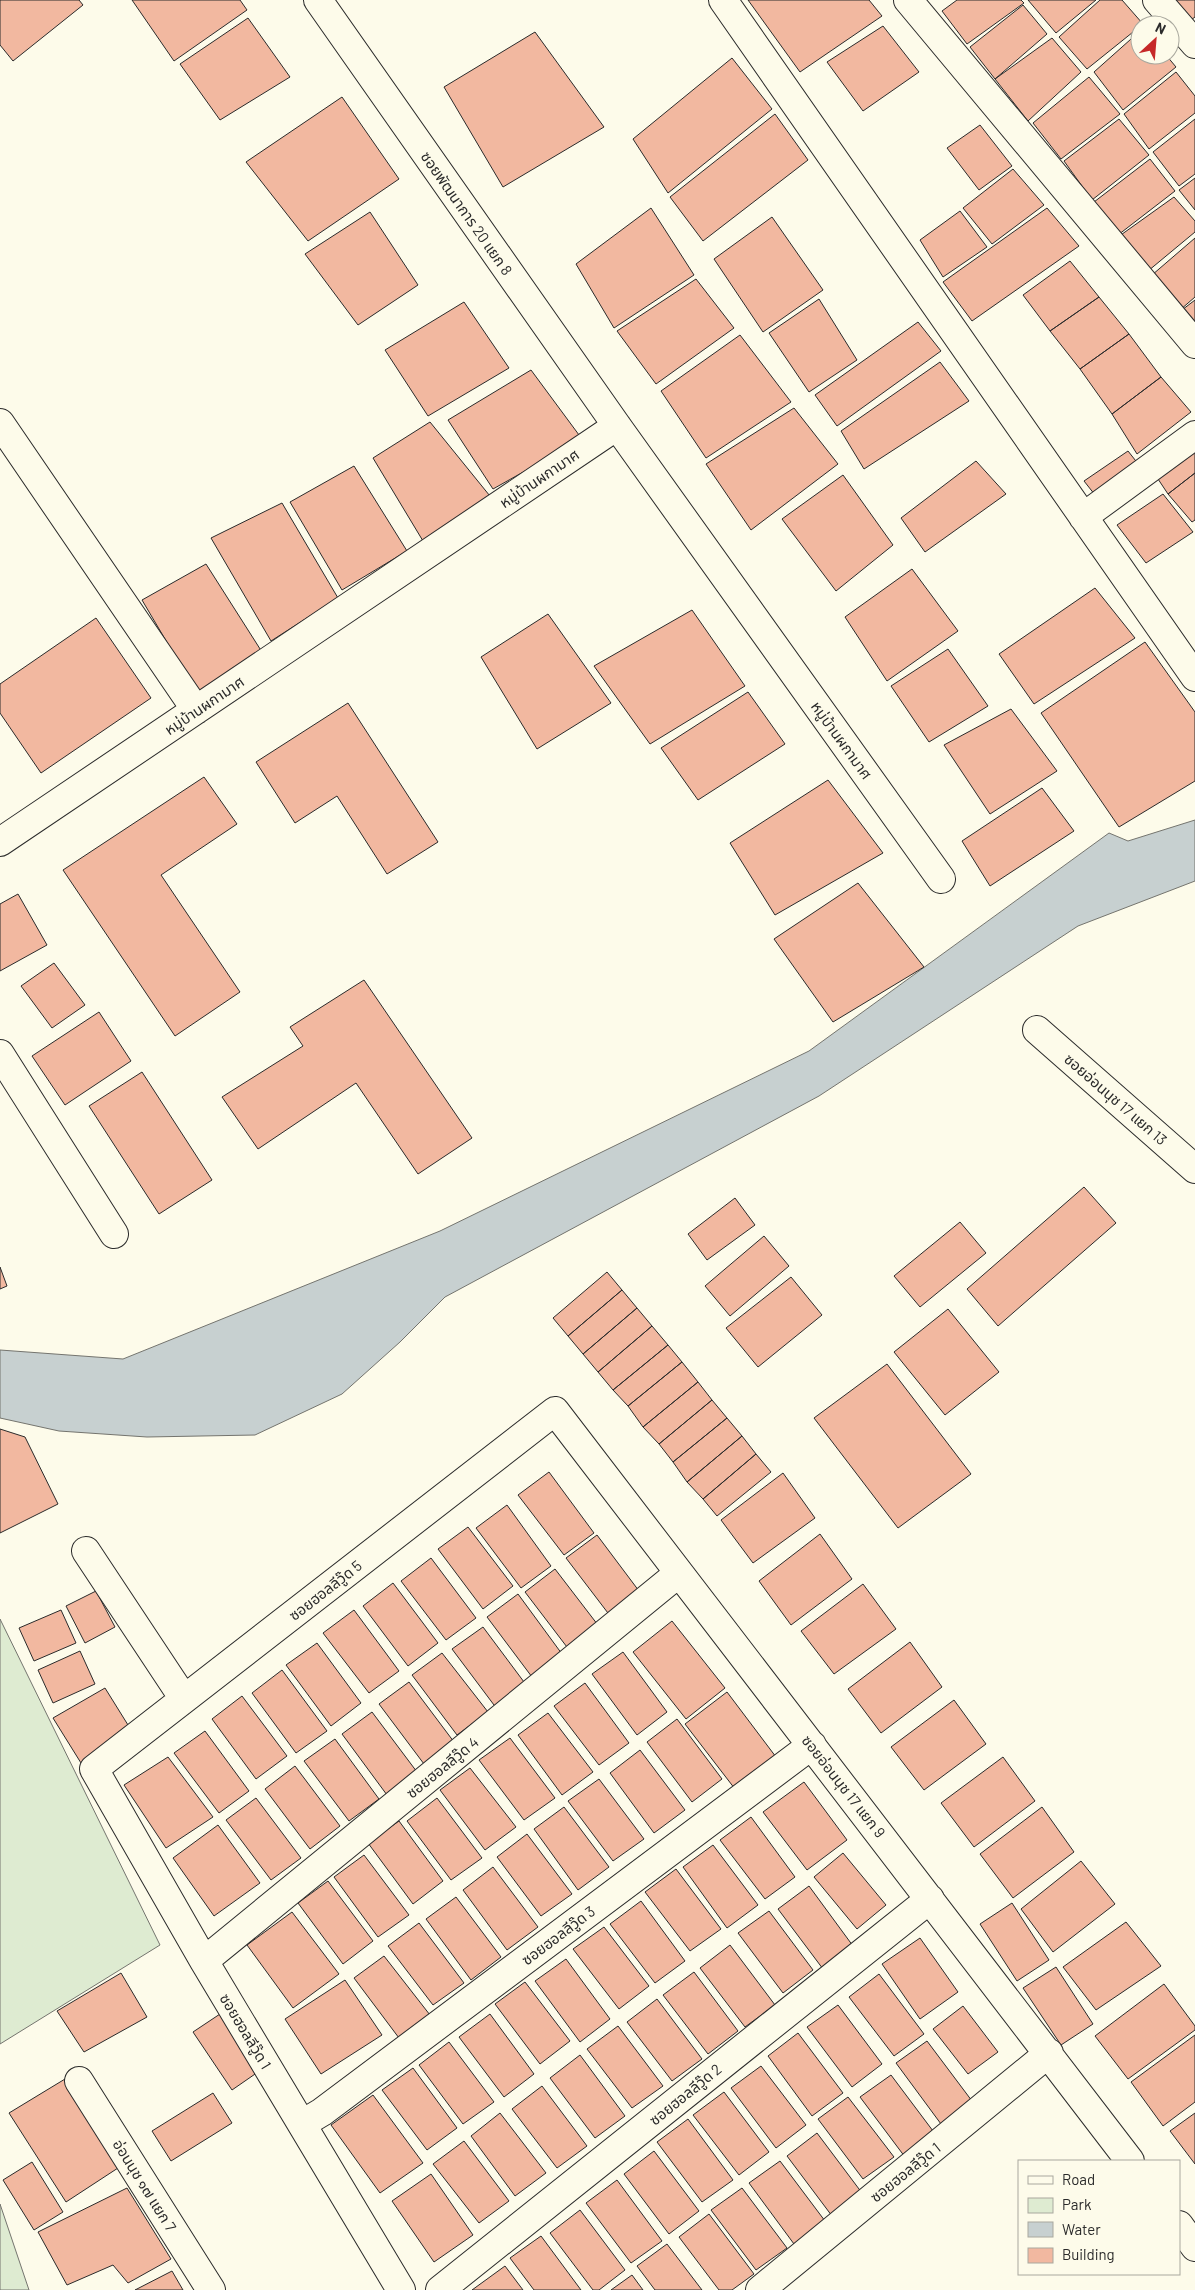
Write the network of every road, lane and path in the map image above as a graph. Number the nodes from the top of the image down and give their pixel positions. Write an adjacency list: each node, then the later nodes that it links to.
1 (318, 0): 8 (street, ซอยพัฒนาการ 20 แยก 8)
2 (723, 0): 10 (street)
3 (908, 0): 6 (street)
4 (1156, 0): 5 (street)
5 (1195, 44)
6 (1195, 344)
7 (0, 424): 12 (street)
8 (617, 426): 12 (street, หมู่บ้านผกามาศ); 14 (street, หมู่บ้านผกามาศ)
9 (1195, 435): 10 (street)
10 (1083, 517): 11 (street)
11 (1195, 677)
12 (196, 710): 13 (street, หมู่บ้านผกามาศ)
13 (0, 842)
14 (942, 879)
15 (1037, 1030): 17 (street, ซอยอ่อนนุช 17 แยก 13)
16 (0, 1054): 18 (street)
17 (1195, 1168)
18 (114, 1234)
19 (555, 1411): 21 (street, ซอยอ่อนนุช 17 แยก 9); 22 (street, ซอยฮอลลีวู๊ด 5)
20 (86, 1551): 22 (street)
21 (679, 1573): 23 (street, ซอยอ่อนนุช 17 แยก 9); 26 (street, ซอยฮอลลีวู๊ด 4)
22 (184, 1699): 24 (street, ซอยฮอลลีวู๊ด 5)
23 (812, 1745): 25 (street, ซอยอ่อนนุช 17 แยก 9); 29 (street, ซอยฮอลลีวู๊ด 3)
24 (94, 1769): 26 (street, ซอยฮอลลีวู๊ด 1)
25 (930, 1899): 27 (street, ซอยอ่อนนุช 17 แยก 9); 35 (street, ซอยฮอลลีวู๊ด 2)
26 (204, 1961): 29 (street, ซอยฮอลลีวู๊ด 1)
27 (1049, 2053): 30 (street, ซอยอ่อนนุช 17 แยก 9); 36 (street, ซอยฮอลลีวู๊ด 1)
28 (79, 2081): 33 (street, อ่อนนุช ๑๗ แยก 7)
29 (302, 2124): 34 (street, ซอยฮอลลีวู๊ด 1)
30 (1129, 2160)
31 (1180, 2226): 32 (street)
32 (1195, 2247)
33 (210, 2290)
34 (401, 2290)
35 (440, 2290)
36 (760, 2290)

